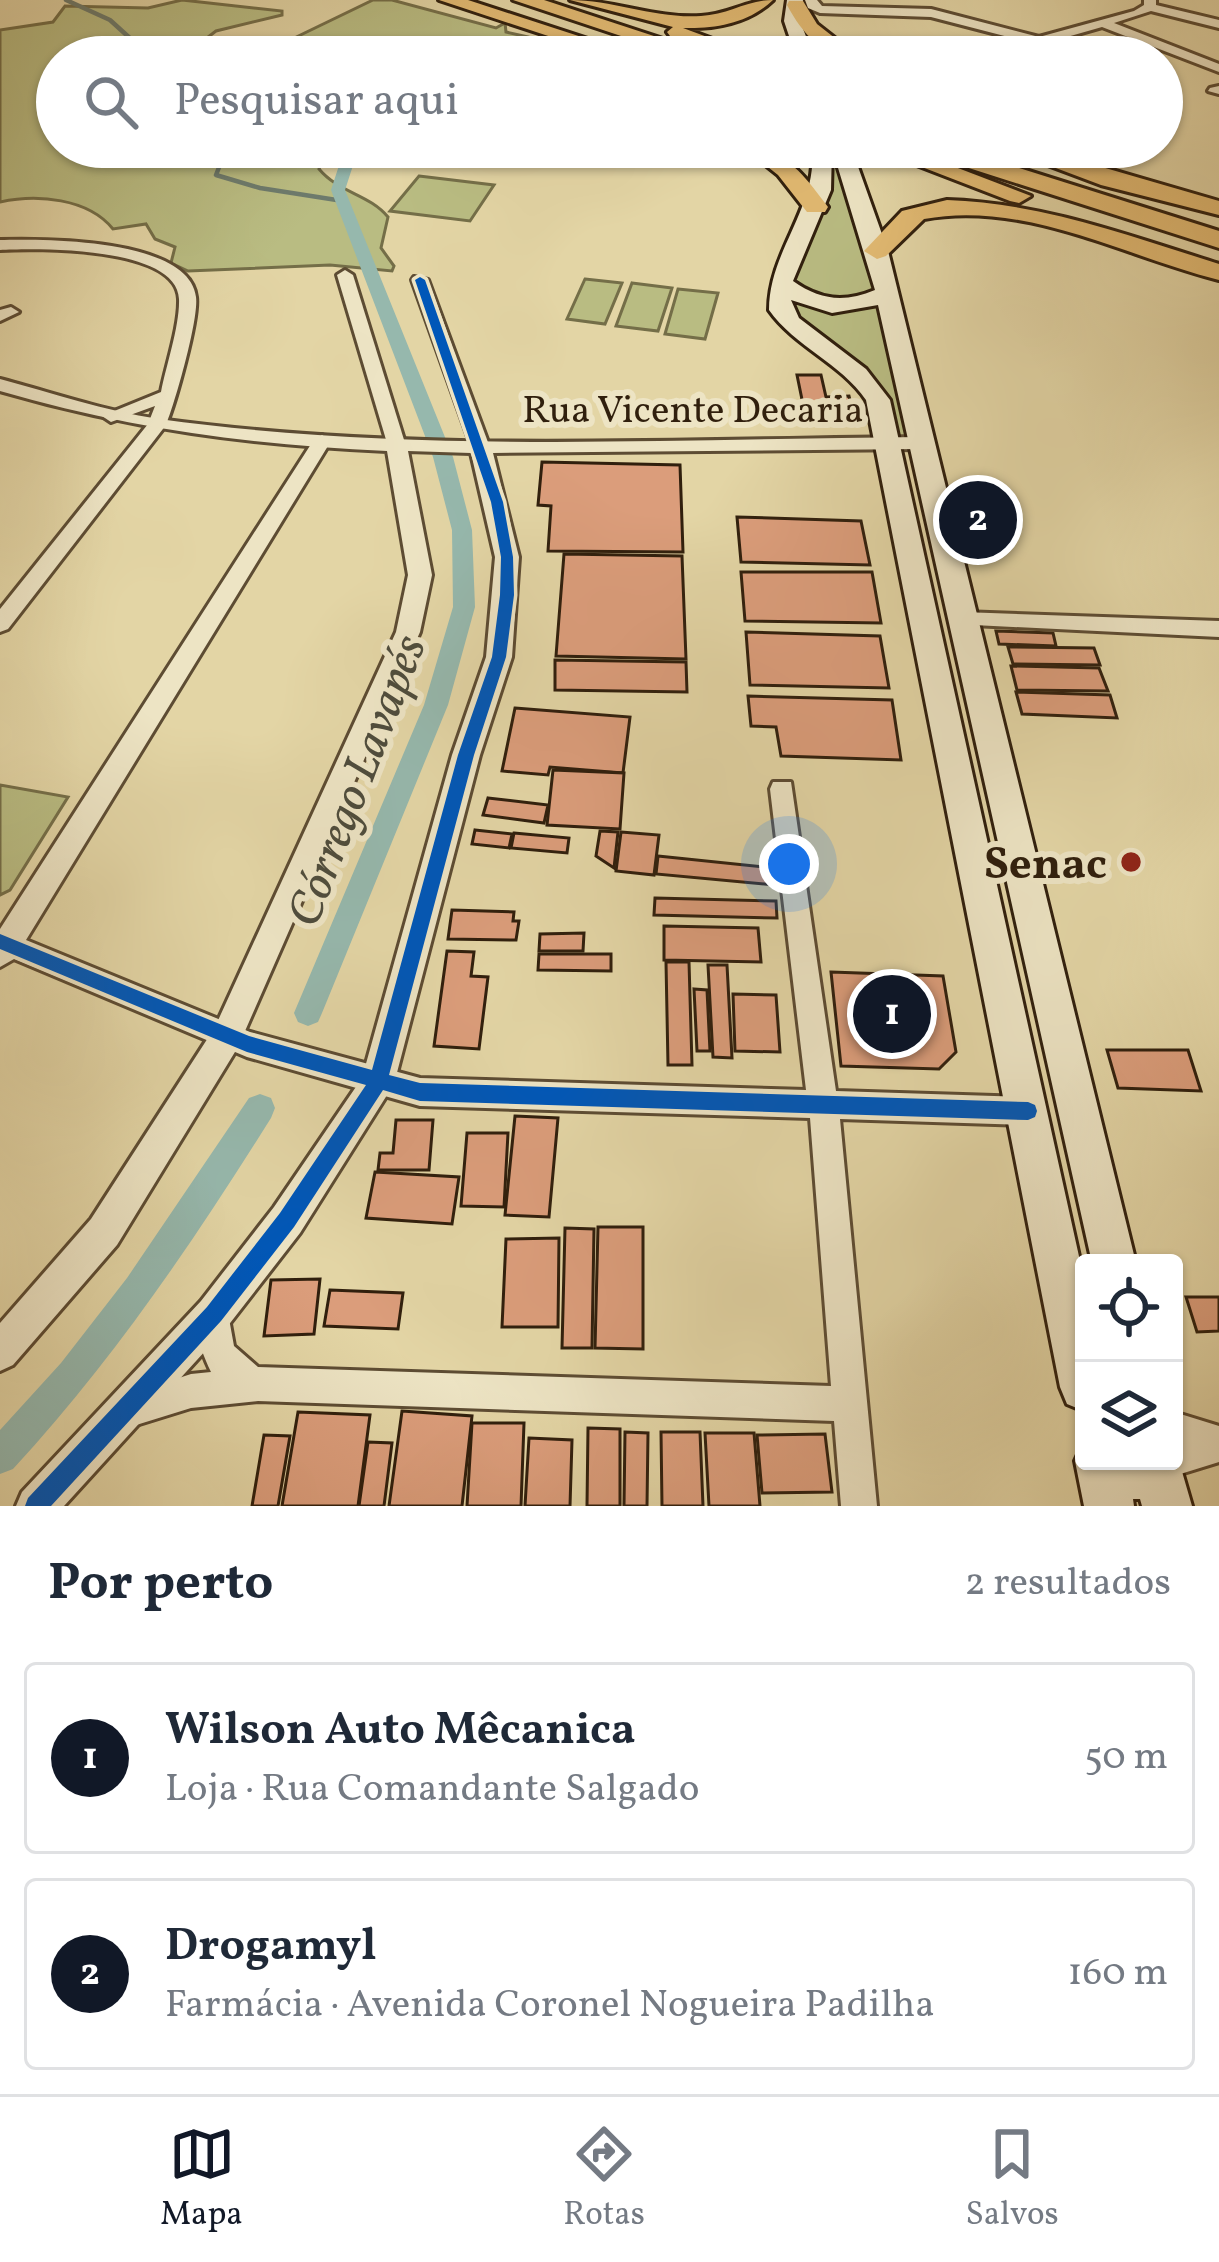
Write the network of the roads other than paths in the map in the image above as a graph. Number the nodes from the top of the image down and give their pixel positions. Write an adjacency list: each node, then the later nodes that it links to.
1 (448, 0): 11 (highway)
2 (496, 0): 14 (highway)
3 (523, 0): 15 (highway)
4 (568, 0): 16 (highway)
5 (579, 0): 6 (highway)
6 (764, 0)
7 (799, 3): 17 (main road); 18 (main road); 19 (highway); 20 (street)
8 (1150, 3): 9 (street); 10 (street)
9 (1106, 24): 21 (street); 22 (street)
10 (1219, 24)
11 (546, 28): 12 (highway); 13 (highway)
12 (563, 36)
13 (570, 36)
14 (610, 36)
15 (639, 36)
16 (684, 36)
17 (794, 36)
18 (797, 36)
19 (820, 36)
20 (1013, 36)
21 (1053, 36)
22 (1137, 36)
23 (1183, 54): 24 (street)
24 (1219, 68)
25 (783, 168): 34 (highway)
26 (824, 168): 34 (main road)
27 (848, 168): 39 (main road)
28 (940, 168): 40 (highway)
29 (994, 168): 37 (highway)
30 (1025, 168): 36 (highway)
31 (1081, 168): 33 (highway)
32 (1103, 168): 33 (highway)
33 (1190, 201): 35 (highway)
34 (816, 207): 44 (main road)
35 (1219, 208)
36 (1219, 229)
37 (1219, 239)
38 (0, 245): 50 (street)
39 (877, 251): 41 (highway); 45 (main road)
40 (1219, 258)
41 (1219, 272)
42 (345, 275): 48 (street)
43 (420, 280): 58 (street)
44 (782, 284): 45 (main road); 46 (main road)
45 (886, 293): 47 (main road)
46 (816, 344): 47 (main road); 55 (main road)
47 (899, 359): 55 (main road)
48 (380, 380): 54 (street); 56 (street)
49 (3, 390): 51 (street, Rua Vicente Decaria)
50 (169, 395): 51 (street); 52 (street)
51 (111, 416): 52 (street, Rua Vicente Decaria)
52 (157, 425): 53 (street, Rua Vicente Decaria); 60 (street)
53 (322, 441): 54 (street, Rua Vicente Decaria); 63 (street)
54 (349, 442): 56 (street, Rua Vicente Decaria)
55 (905, 443): 57 (street, Rua Vicente Decaria); 59 (main road); 67 (main road)
56 (405, 444): 58 (street, Rua Vicente Decaria); 64 (street)
57 (528, 445): 58 (street, Rua Vicente Decaria); 58 (street)
58 (478, 456): 65 (street)
59 (962, 619): 61 (street); 68 (main road)
60 (0, 624)
61 (1219, 628)
62 (782, 789): 66 (street)
63 (3, 948): 64 (street)
64 (237, 1041): 65 (street); 70 (street)
65 (377, 1084): 66 (street); 69 (street)
66 (824, 1106): 67 (street); 73 (street)
67 (1028, 1111): 71 (main road)
68 (1112, 1254)
69 (214, 1314): 72 (street); 74 (street)
70 (0, 1352)
71 (1079, 1362)
72 (258, 1384): 73 (street); 74 (street)
73 (853, 1404): 79 (street)
74 (128, 1411): 78 (street)
75 (1216, 1444): 76 (street)
76 (1183, 1454)
77 (1143, 1470): 80 (main road)
78 (36, 1506)
79 (859, 1506)
80 (1109, 1506)

